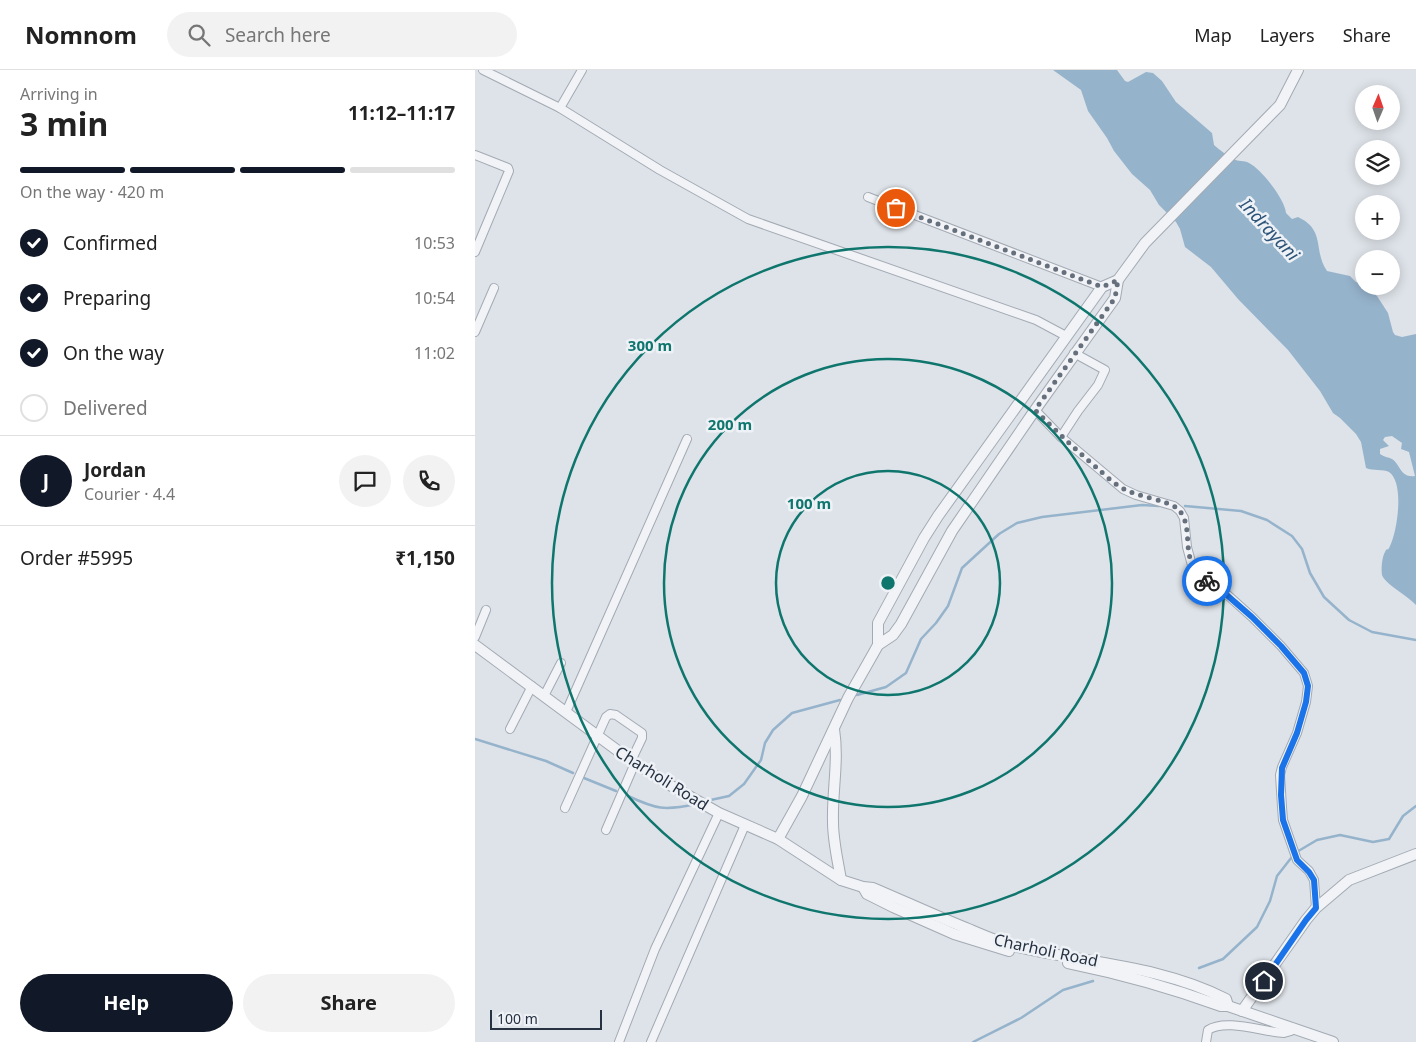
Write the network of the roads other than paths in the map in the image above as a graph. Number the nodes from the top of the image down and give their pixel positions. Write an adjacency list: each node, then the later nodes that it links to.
1 (483, 70): 4 (street)
2 (582, 70): 4 (street)
3 (1298, 70): 8 (street)
4 (560, 108): 12 (street)
5 (475, 155): 7 (street)
6 (867, 197): 9 (street)
7 (475, 252)
8 (1118, 280): 9 (street); 13 (street)
9 (1102, 287): 12 (street)
10 (494, 288): 11 (street)
11 (475, 332)
12 (1066, 336): 20 (street)
13 (1074, 353): 14 (street); 15 (street)
14 (1035, 410): 15 (street); 20 (street)
15 (1061, 437): 36 (street)
16 (687, 439): 24 (street)
17 (486, 610): 18 (street)
18 (475, 637)
19 (475, 645): 22 (street, Charholi Road)
20 (878, 645): 25 (street)
21 (561, 663): 23 (street)
22 (531, 686): 23 (street, Charholi Road); 26 (street)
23 (544, 696): 24 (street, Charholi Road)
24 (566, 712): 27 (street, Charholi Road)
25 (834, 729): 33 (street); 35 (street)
26 (510, 730)
27 (597, 736): 28 (street, Charholi Road); 28 (street); 29 (street)
28 (633, 762): 30 (street, Charholi Road); 32 (street)
29 (565, 808)
30 (719, 813): 31 (street, Charholi Road); 39 (street)
31 (745, 825): 33 (street, Charholi Road); 40 (street)
32 (605, 830)
33 (778, 839): 35 (street, Charholi Road)
34 (1416, 854): 36 (street)
35 (841, 880): 37 (street, Charholi Road)
36 (1316, 908): 37 (street)
37 (1242, 1011): 38 (street, Charholi Road)
38 (1294, 1028): 41 (street); 42 (street, Charholi Road)
39 (619, 1042)
40 (651, 1042)
41 (1206, 1042)
42 (1333, 1042)

